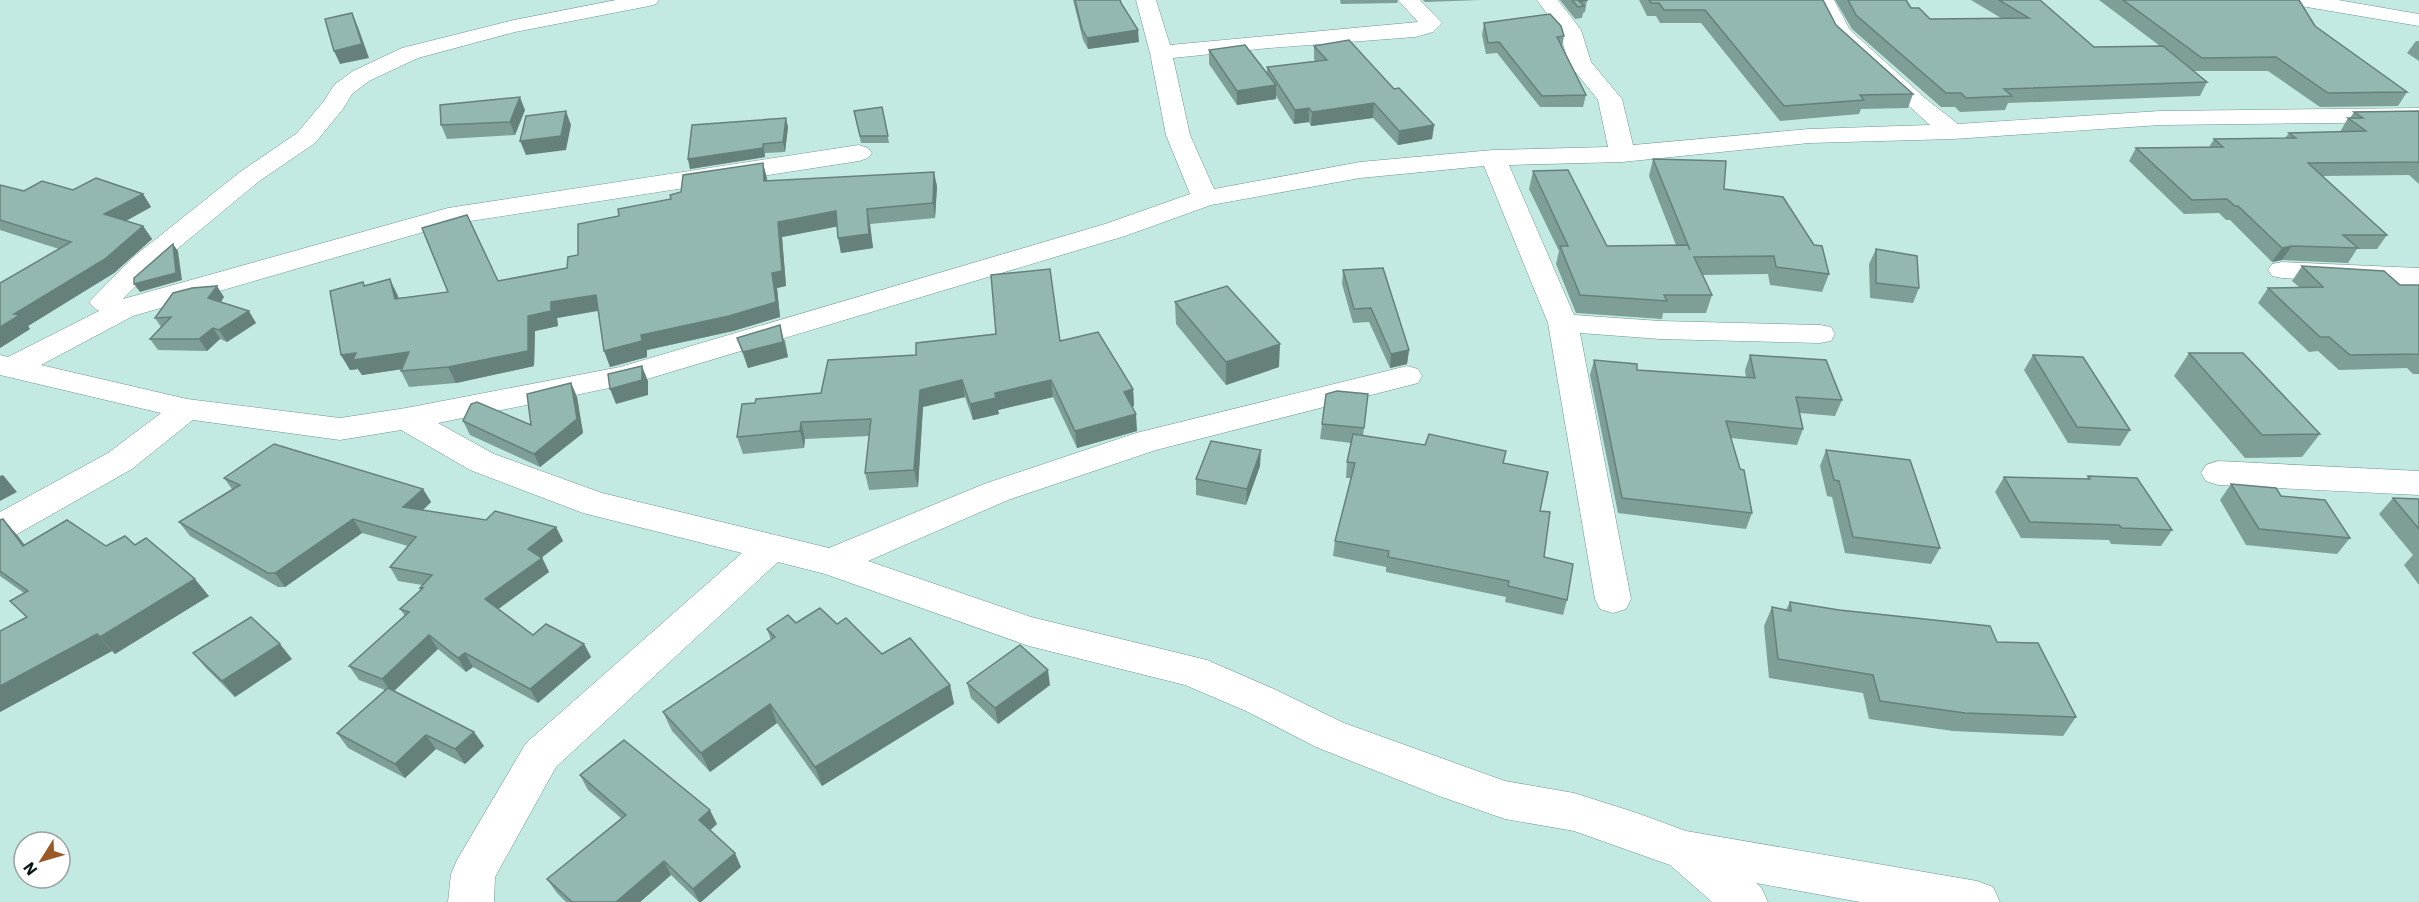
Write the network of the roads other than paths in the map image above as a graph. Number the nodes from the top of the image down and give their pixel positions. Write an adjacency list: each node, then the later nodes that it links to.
1 (649, 0): 17 (street)
2 (1146, 0): 8 (street)
3 (1408, 0): 8 (street)
4 (1547, 0): 12 (street)
5 (1824, 0): 10 (street)
6 (2301, 0): 7 (street)
7 (2419, 20)
8 (1161, 53): 14 (street)
9 (2419, 115): 10 (street)
10 (1953, 132): 12 (street)
11 (859, 153): 17 (street)
12 (1622, 154): 13 (street)
13 (1493, 158): 14 (street); 18 (street)
14 (1204, 198): 23 (street)
15 (2282, 270): 16 (street)
16 (2419, 277)
17 (123, 310): 20 (street)
18 (1563, 323): 19 (street); 29 (street)
19 (1820, 334)
20 (5, 367): 22 (street)
21 (1407, 376): 28 (street)
22 (187, 409): 23 (street); 26 (street)
23 (406, 419): 27 (street)
24 (2218, 473): 25 (street)
25 (2419, 483)
26 (0, 528)
27 (771, 548): 28 (street); 31 (street)
28 (831, 562): 30 (street)
29 (1613, 599)
30 (1685, 851): 32 (street); 33 (street)
31 (471, 902)
32 (1745, 902)
33 (1977, 902)

